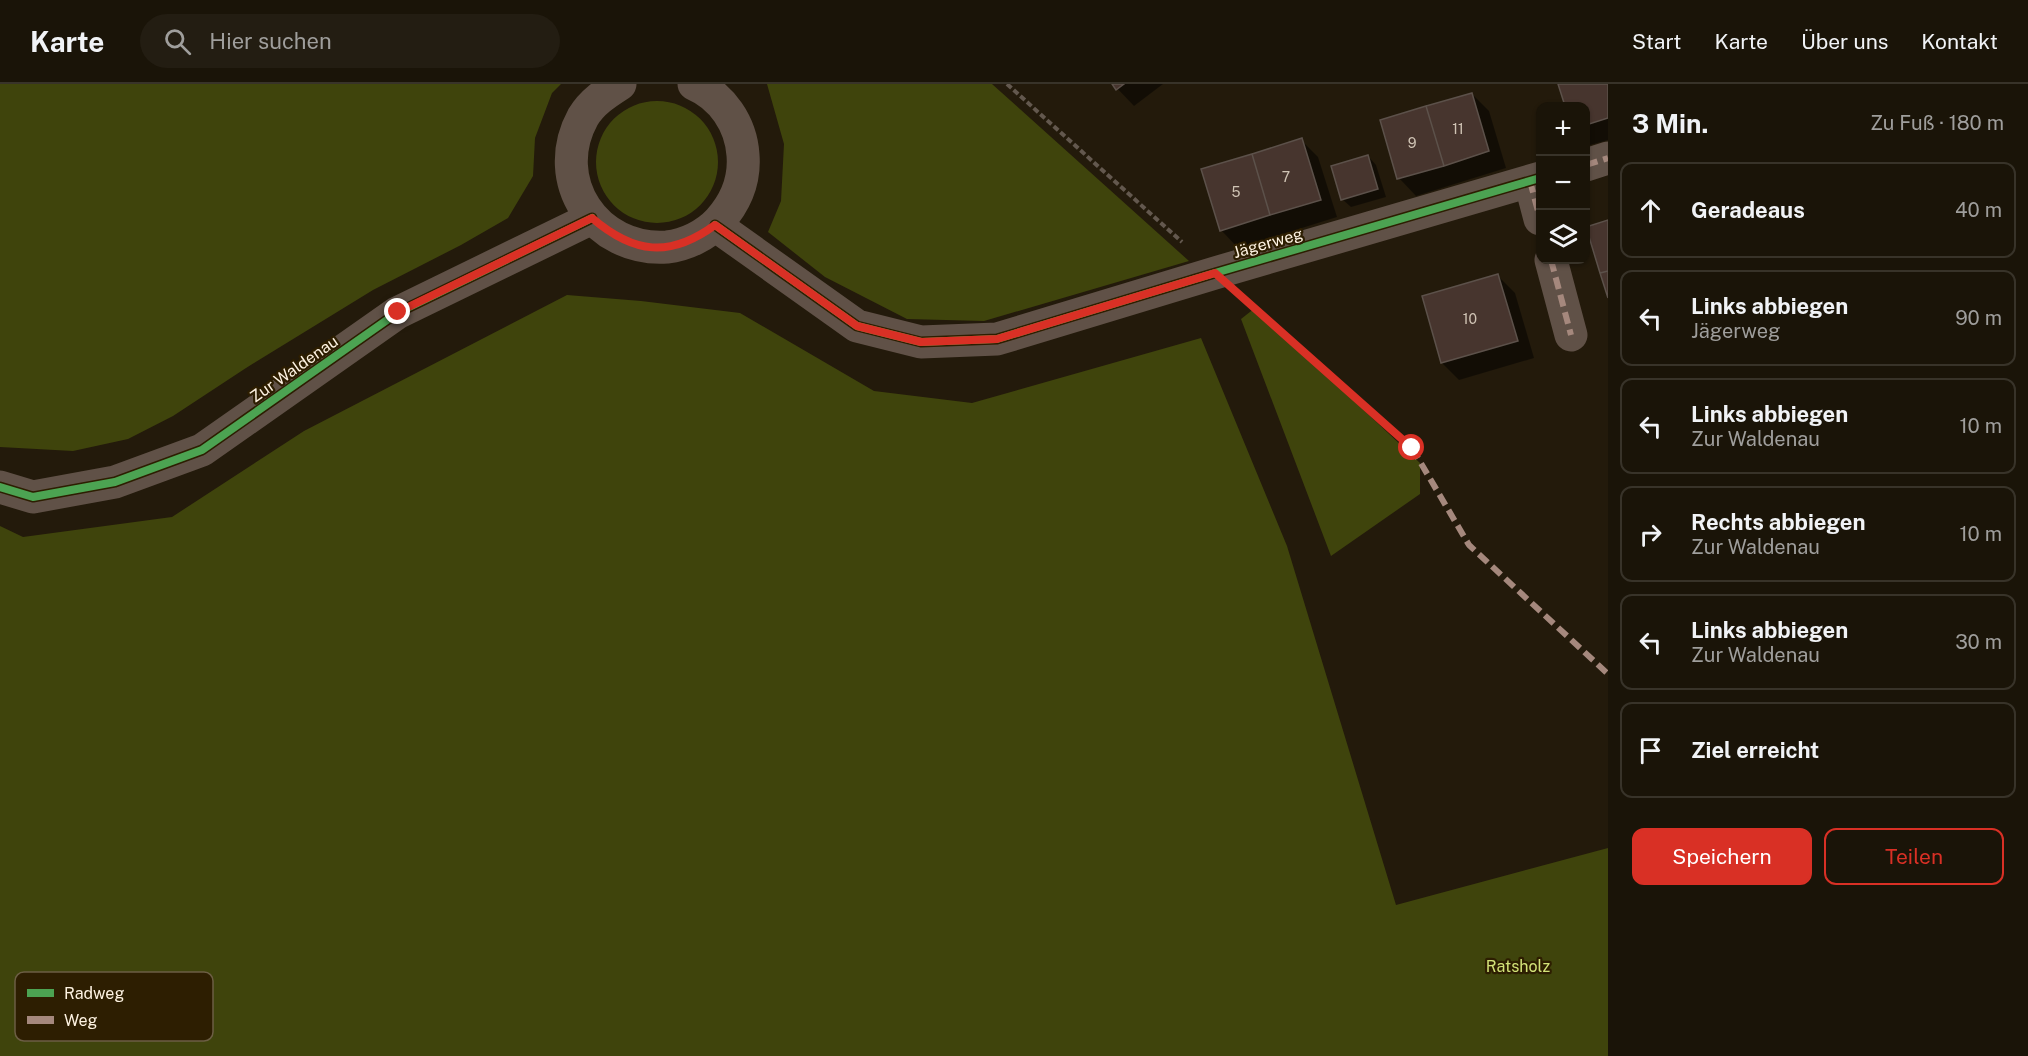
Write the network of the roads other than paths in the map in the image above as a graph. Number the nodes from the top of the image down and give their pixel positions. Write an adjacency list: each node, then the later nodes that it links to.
1 (620, 84): 7 (street)
2 (701, 85): 8 (street)
3 (1608, 158): 4 (street)
4 (1590, 164)
5 (1535, 179): 6 (street, Jägerweg); 8 (street, Jägerweg)
6 (1539, 210)
7 (592, 218): 8 (street); 11 (street, Zur Waldenau)
8 (715, 225)
9 (1552, 264): 10 (street)
10 (1571, 335)
11 (0, 487)

